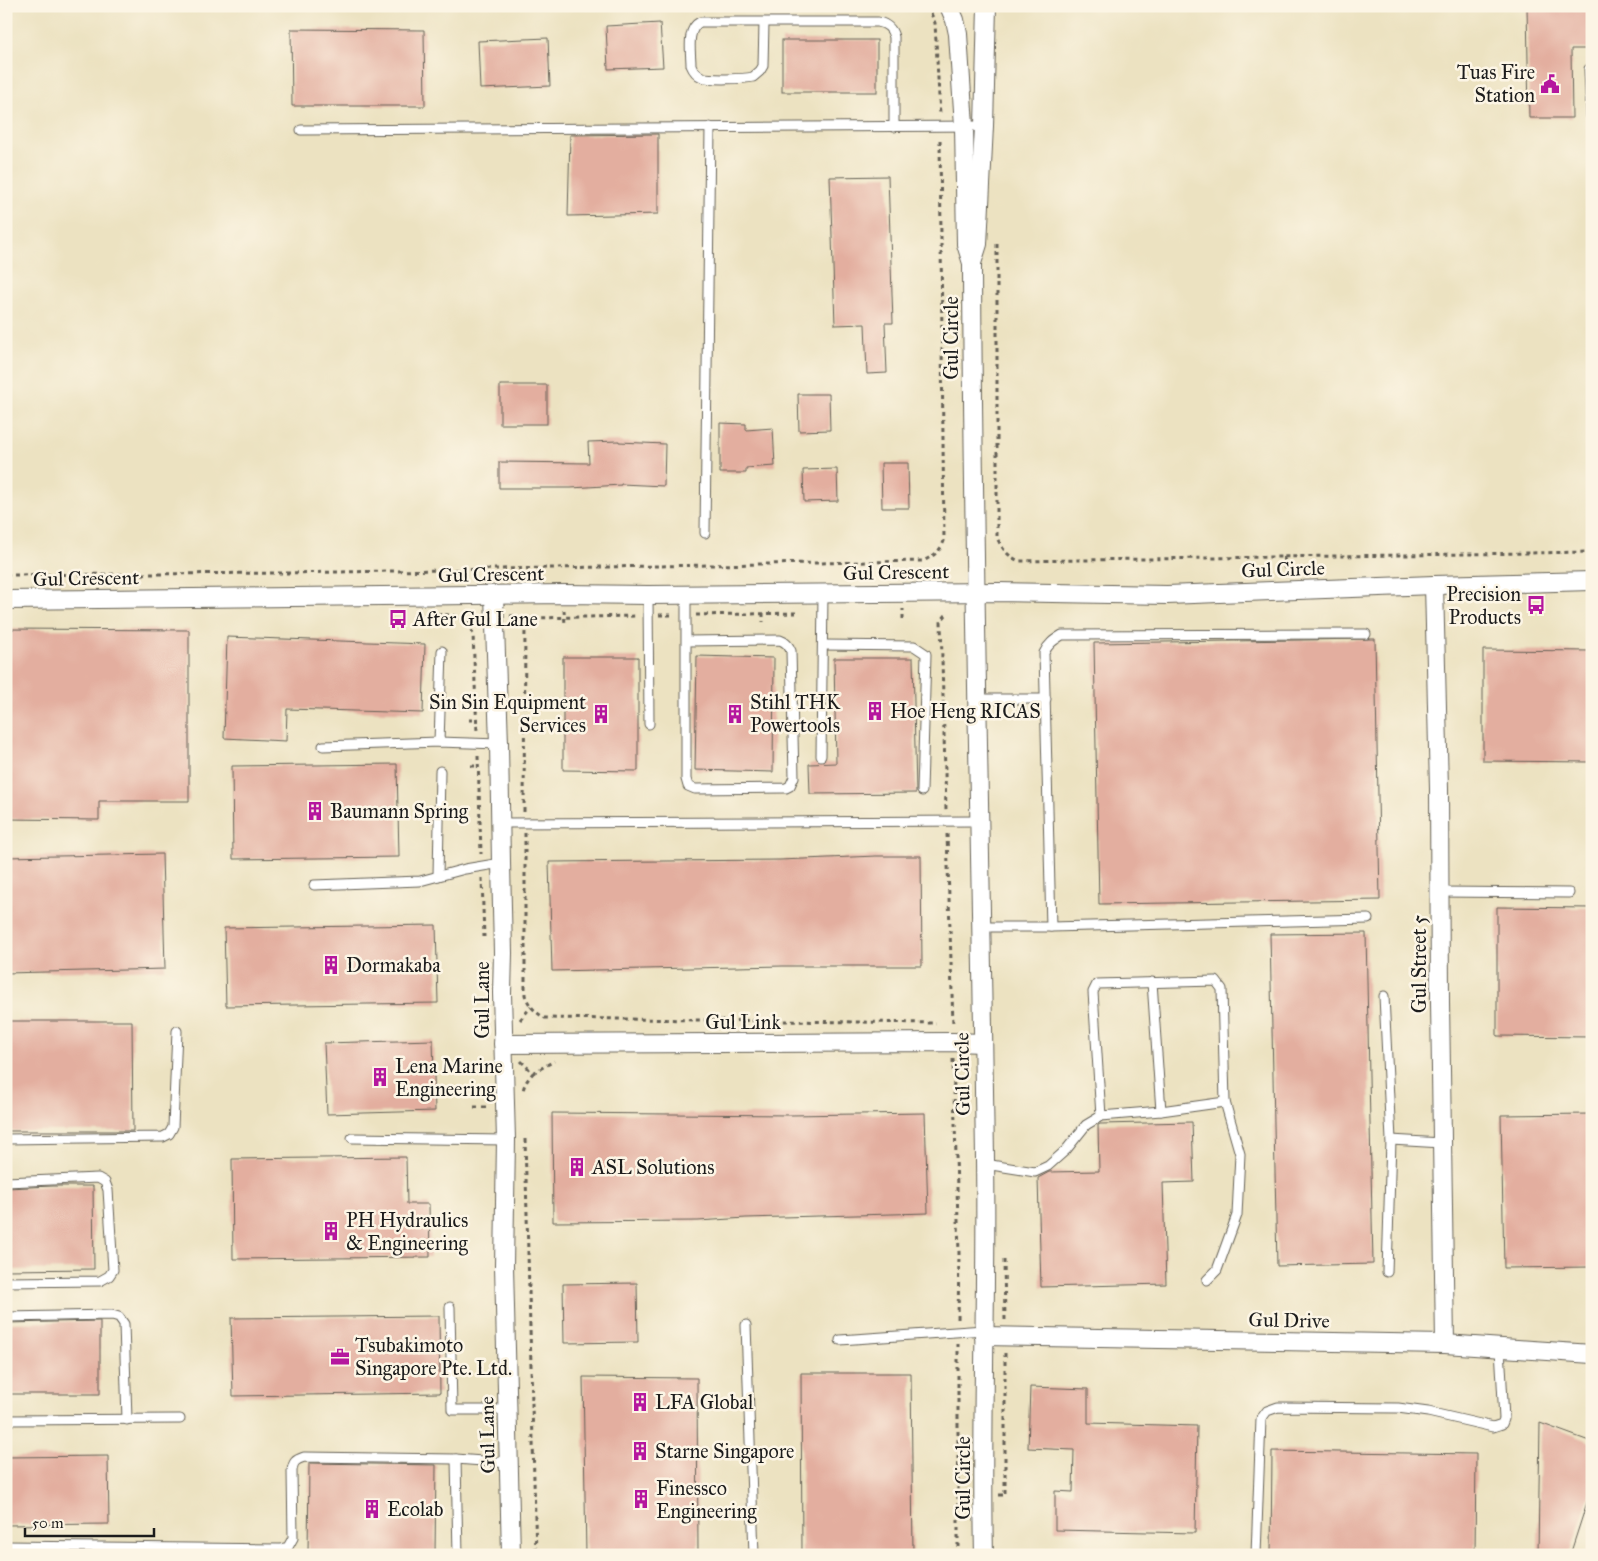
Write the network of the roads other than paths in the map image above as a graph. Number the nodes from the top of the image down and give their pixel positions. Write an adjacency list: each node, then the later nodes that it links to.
1 (949, 6): 6 (street, Gul Circle)
2 (988, 6): 7 (street, Gul Circle)
3 (764, 22): 3 (lane); 9 (lane)
4 (1592, 69): 5 (lane)
5 (1591, 116)
6 (964, 126): 7 (lane); 9 (lane); 11 (street, Gul Circle)
7 (984, 126): 11 (street, Gul Circle)
8 (710, 127): 9 (lane); 10 (lane); 12 (lane)
9 (894, 127)
10 (301, 130)
11 (972, 263): 15 (street, Gul Circle)
12 (704, 533)
13 (1592, 581): 14 (street, Gul Circle)
14 (1434, 585): 15 (street, Gul Circle); 39 (street, Gul Street 5)
15 (976, 592): 16 (street, Gul Crescent); 25 (street, Gul Circle)
16 (824, 594): 19 (street, Gul Crescent); 23 (lane)
17 (494, 595): 18 (street, Gul Crescent); 20 (street, Gul Crescent); 29 (street, Gul Lane)
18 (648, 595): 19 (street, Gul Crescent); 27 (lane)
19 (686, 595): 22 (lane)
20 (6, 600)
21 (1366, 634): 26 (lane)
22 (686, 641): 22 (lane)
23 (823, 645): 31 (lane); 33 (lane)
24 (442, 651): 28 (lane)
25 (978, 699): 26 (lane); 34 (street, Gul Circle)
26 (1046, 699): 43 (lane)
27 (649, 724)
28 (439, 742): 29 (lane); 30 (lane)
29 (499, 744): 35 (street, Gul Lane)
30 (322, 746)
31 (821, 756)
32 (440, 771): 37 (lane)
33 (922, 791)
34 (980, 821): 35 (lane); 42 (street, Gul Circle)
35 (501, 823): 36 (street, Gul Lane)
36 (501, 863): 37 (lane); 47 (street, Gul Lane)
37 (438, 876): 38 (lane)
38 (314, 885)
39 (1440, 892): 40 (lane); 56 (street, Gul Street 5)
40 (1568, 893)
41 (1368, 919): 43 (lane)
42 (982, 927): 43 (lane); 48 (street, Gul Circle)
43 (1051, 927)
44 (1152, 982): 49 (lane); 50 (lane); 51 (lane)
45 (1384, 996): 55 (lane)
46 (176, 1031): 53 (lane)
47 (503, 1044): 48 (street, Gul Link); 54 (street, Gul Lane)
48 (983, 1044): 57 (street, Gul Circle)
49 (1225, 1102): 50 (lane); 60 (lane)
50 (1161, 1110): 51 (lane)
51 (1101, 1116): 57 (lane)
52 (352, 1138): 54 (lane)
53 (6, 1139)
54 (506, 1140): 70 (street, Gul Lane)
55 (1391, 1140): 56 (lane); 59 (lane)
56 (1442, 1143): 67 (street, Gul Street 5)
57 (985, 1164): 65 (street, Gul Circle)
58 (6, 1182): 61 (lane)
59 (1387, 1272)
60 (1207, 1280)
61 (6, 1282)
62 (450, 1307): 70 (lane)
63 (6, 1317): 73 (lane)
64 (746, 1325): 79 (lane)
65 (984, 1333): 66 (lane); 67 (street, Gul Drive); 80 (street, Gul Circle)
66 (840, 1340)
67 (1445, 1344): 68 (street, Gul Drive)
68 (1500, 1348): 69 (street, Gul Drive); 81 (lane)
69 (1592, 1354)
70 (508, 1410): 75 (street, Gul Lane)
71 (180, 1419): 73 (lane)
72 (6, 1420): 73 (lane)
73 (127, 1420)
74 (456, 1459): 75 (lane); 76 (lane); 77 (lane)
75 (509, 1463): 78 (street, Gul Lane)
76 (6, 1546)
77 (458, 1555)
78 (510, 1555)
79 (754, 1555)
80 (984, 1555)
81 (1256, 1555)

